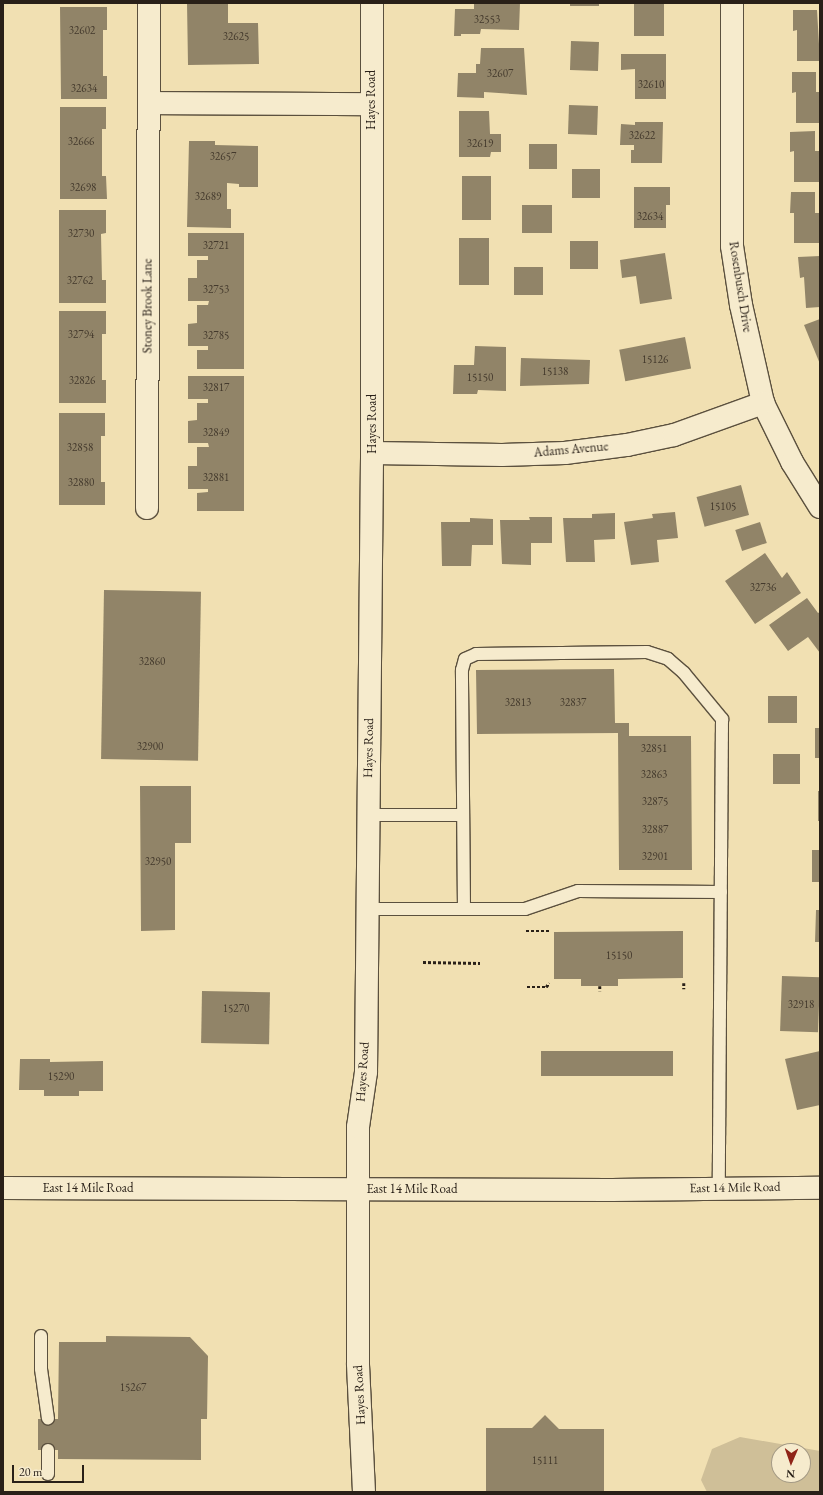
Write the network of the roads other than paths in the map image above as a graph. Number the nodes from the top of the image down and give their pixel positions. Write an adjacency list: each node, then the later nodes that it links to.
1 (149, 3): 4 (street, Stoney Brook Lane)
2 (372, 3): 5 (street, Hayes Road)
3 (732, 3): 6 (street, Rosenbusch Drive)
4 (148, 103): 5 (street); 9 (street, Stoney Brook Lane)
5 (371, 104): 7 (street, Hayes Road)
6 (763, 403): 7 (street, Adams Avenue); 8 (street, Rosenbusch Drive)
7 (372, 453): 10 (street, Hayes Road)
8 (820, 507)
9 (147, 508)
10 (368, 815): 11 (lane); 13 (street, Hayes Road)
11 (463, 815): 12 (lane); 14 (lane)
12 (721, 892): 14 (lane); 16 (lane)
13 (366, 909): 14 (lane); 18 (street, Hayes Road)
14 (464, 909)
15 (3, 1188): 18 (street, East 14 Mile Road)
16 (719, 1188): 17 (street, East 14 Mile Road); 18 (street, East 14 Mile Road)
17 (820, 1188)
18 (359, 1189): 23 (street, Hayes Road)
19 (41, 1336): 20 (lane)
20 (48, 1419)
21 (48, 1450): 22 (lane)
22 (48, 1474)
23 (364, 1492)

